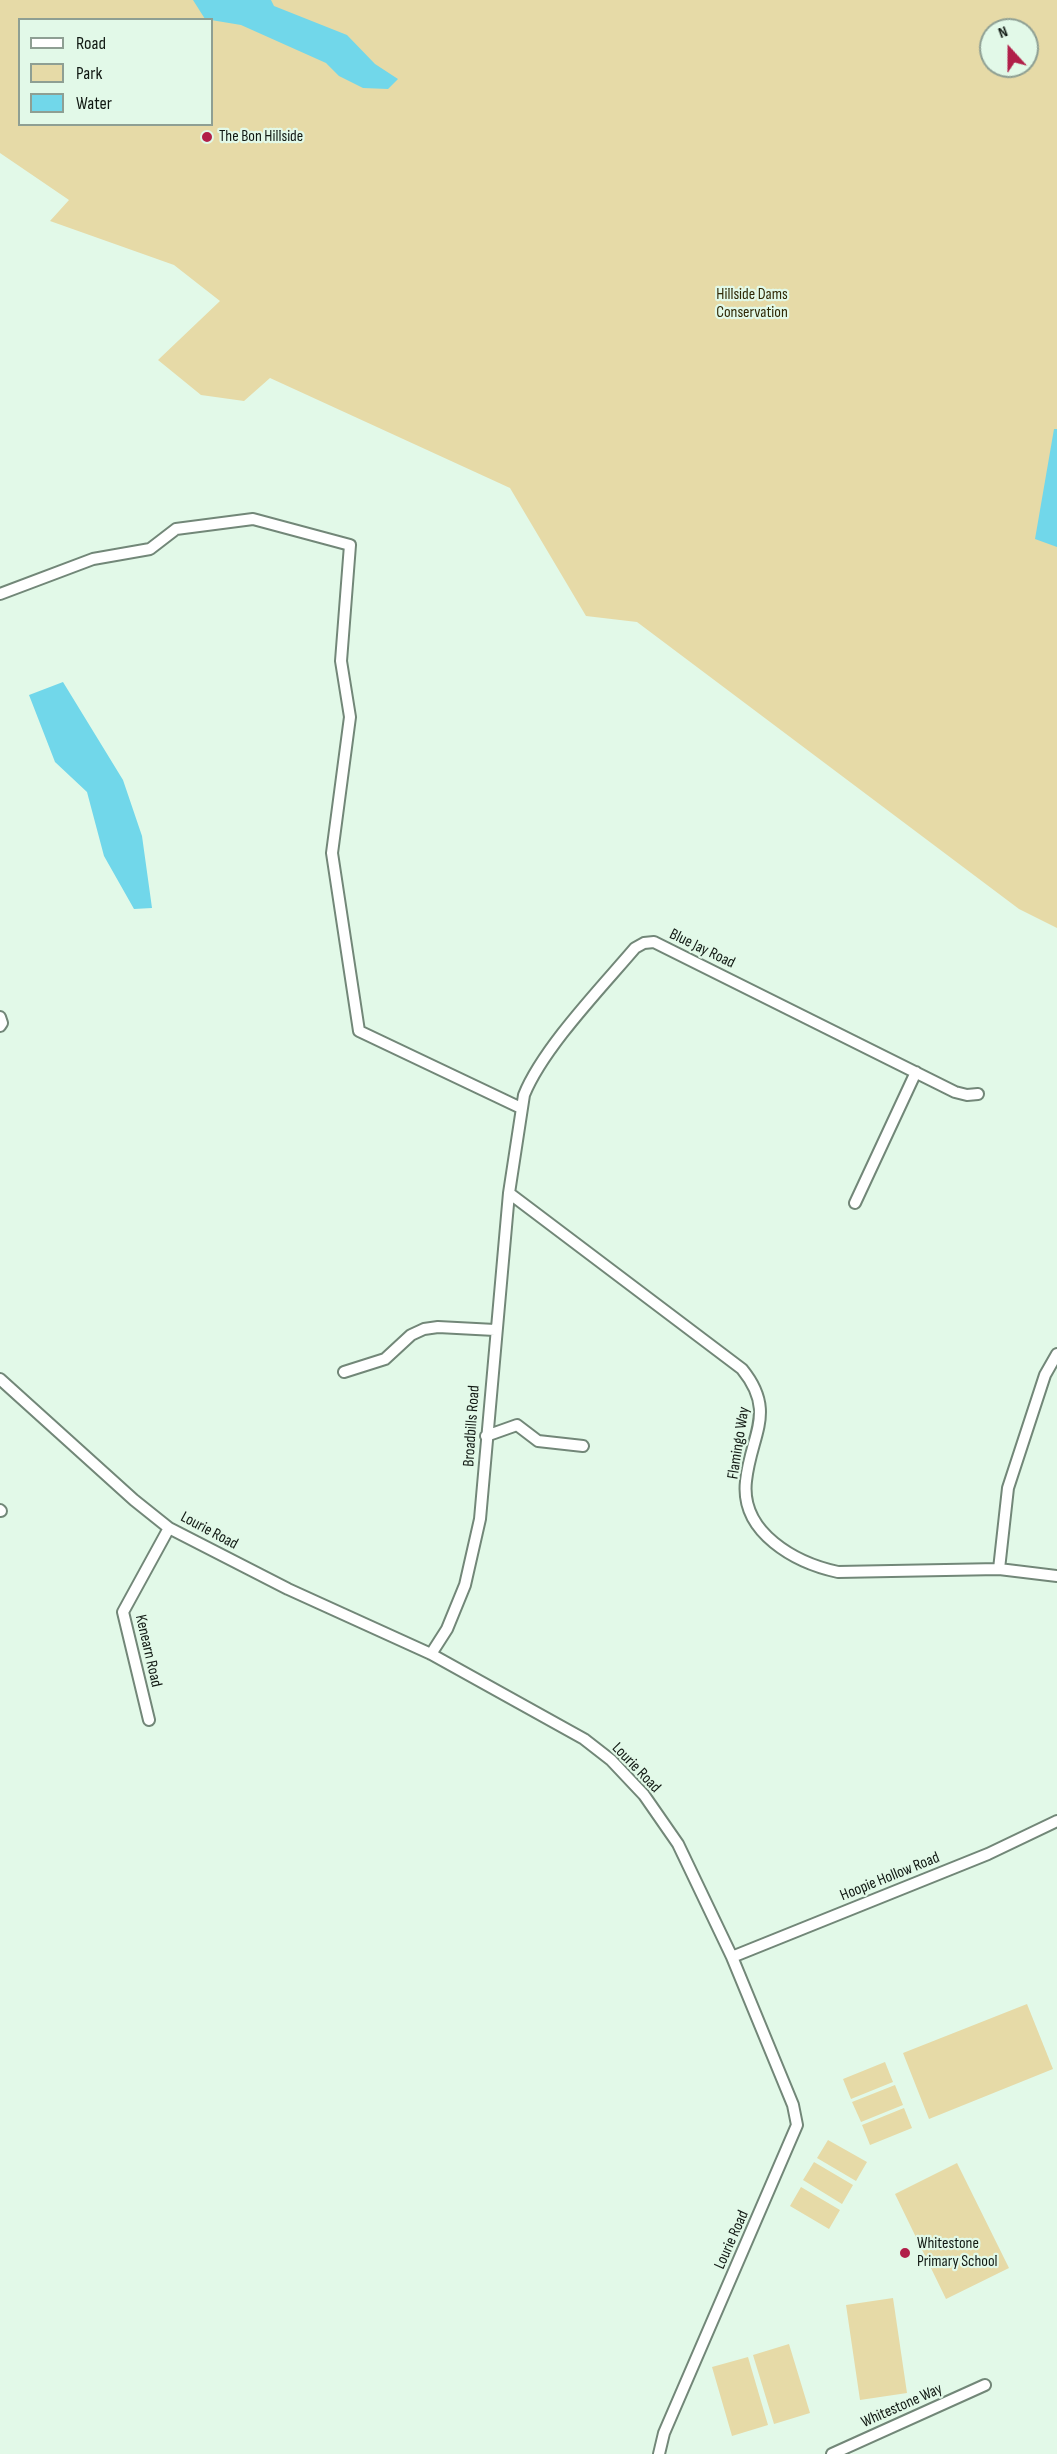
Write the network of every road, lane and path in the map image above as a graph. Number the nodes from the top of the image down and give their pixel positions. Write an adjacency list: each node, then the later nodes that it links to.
1 (0, 594): 4 (street)
2 (916, 1072): 3 (street, Blue Jay Road); 4 (street, Blue Jay Road); 6 (street)
3 (978, 1094)
4 (521, 1108): 5 (street, Blue Jay Road)
5 (509, 1193): 7 (street, Broadbills Road); 14 (street, Flamingo Way)
6 (855, 1203)
7 (495, 1330): 9 (street); 11 (street, Broadbills Road)
8 (1057, 1354): 14 (street)
9 (344, 1372)
10 (0, 1379): 13 (street, Lourie Road)
11 (486, 1436): 12 (street); 16 (street, Broadbills Road)
12 (582, 1446)
13 (169, 1528): 16 (street, Lourie Road); 17 (street, Kenearn Road)
14 (999, 1569): 15 (street, Flamingo Way)
15 (1057, 1576)
16 (431, 1654): 19 (street, Lourie Road)
17 (149, 1720)
18 (1057, 1821): 19 (street, Hoopie Hollow Road)
19 (732, 1957): 22 (street, Lourie Road)
20 (985, 2385): 21 (street, Whitestone Way)
21 (836, 2453)
22 (659, 2454)

